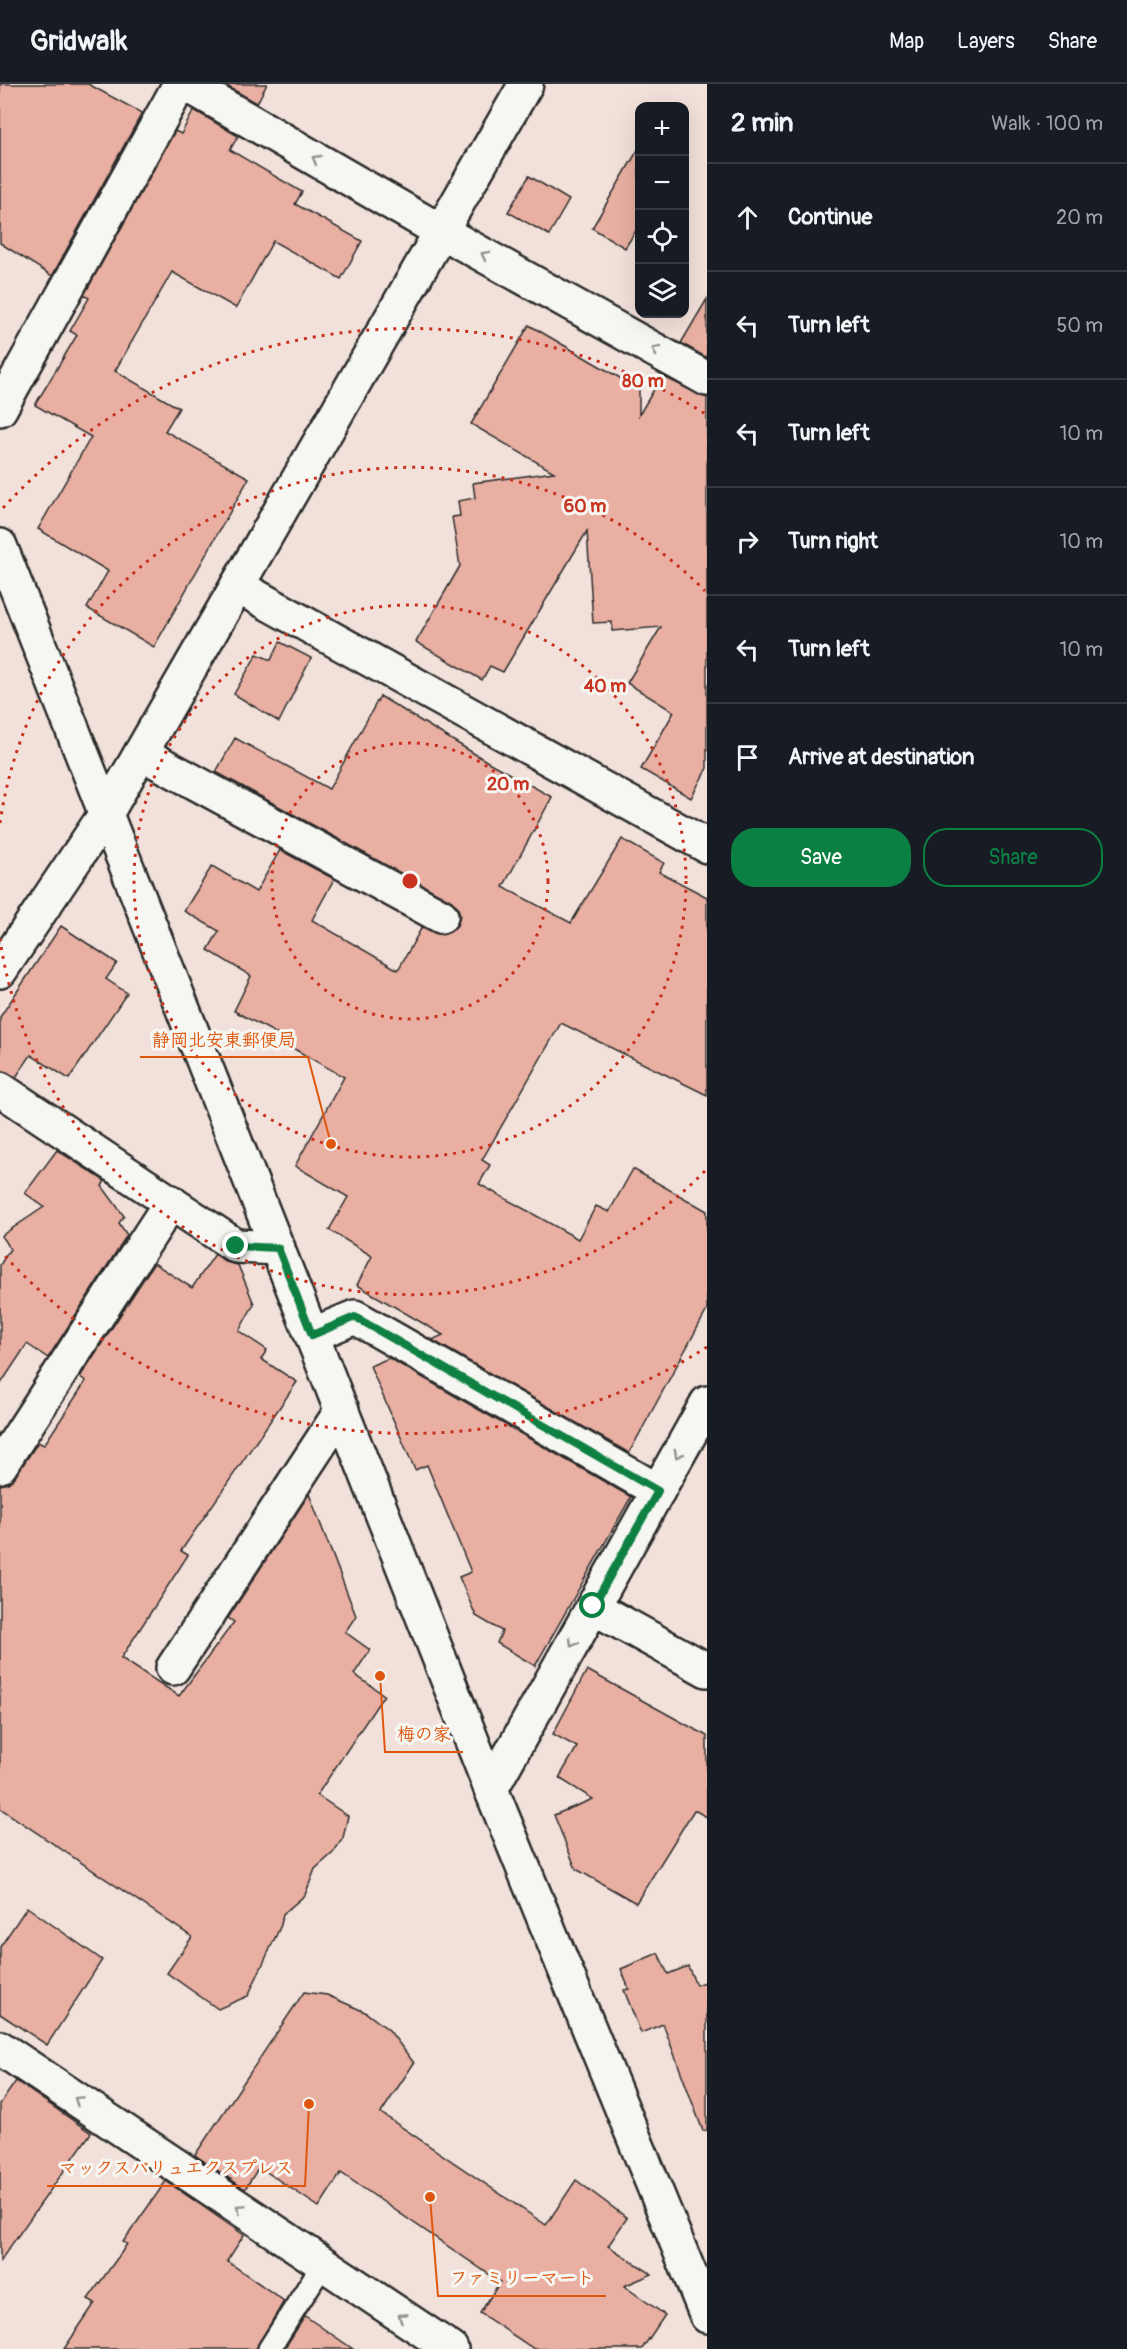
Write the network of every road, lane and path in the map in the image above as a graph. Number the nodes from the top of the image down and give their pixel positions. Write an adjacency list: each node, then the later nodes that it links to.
1 (180, 84): 6 (street)
2 (186, 84): 4 (street, one-way to 2)
3 (526, 84): 4 (street)
4 (442, 232): 5 (street, one-way to 4); 8 (street)
5 (707, 378)
6 (0, 409)
7 (0, 546): 10 (street)
8 (237, 586): 9 (street); 11 (street)
9 (141, 753): 10 (street); 12 (street)
10 (107, 812): 13 (street); 16 (street)
11 (707, 846)
12 (441, 916)
13 (0, 971)
14 (0, 1089): 15 (street)
15 (171, 1202): 16 (street); 20 (street)
16 (278, 1248): 17 (street)
17 (312, 1335): 19 (street); 21 (street)
18 (707, 1403): 21 (street, one-way to 21)
19 (342, 1410): 23 (street); 25 (street)
20 (0, 1466)
21 (658, 1491): 22 (street)
22 (593, 1606): 24 (street); 25 (street, one-way to 25)
23 (173, 1668)
24 (707, 1670)
25 (491, 1789): 28 (street)
26 (0, 2048): 27 (street, one-way to 26)
27 (323, 2264): 29 (lane); 30 (street, one-way to 27)
28 (707, 2316)
29 (269, 2349)
30 (451, 2349)

